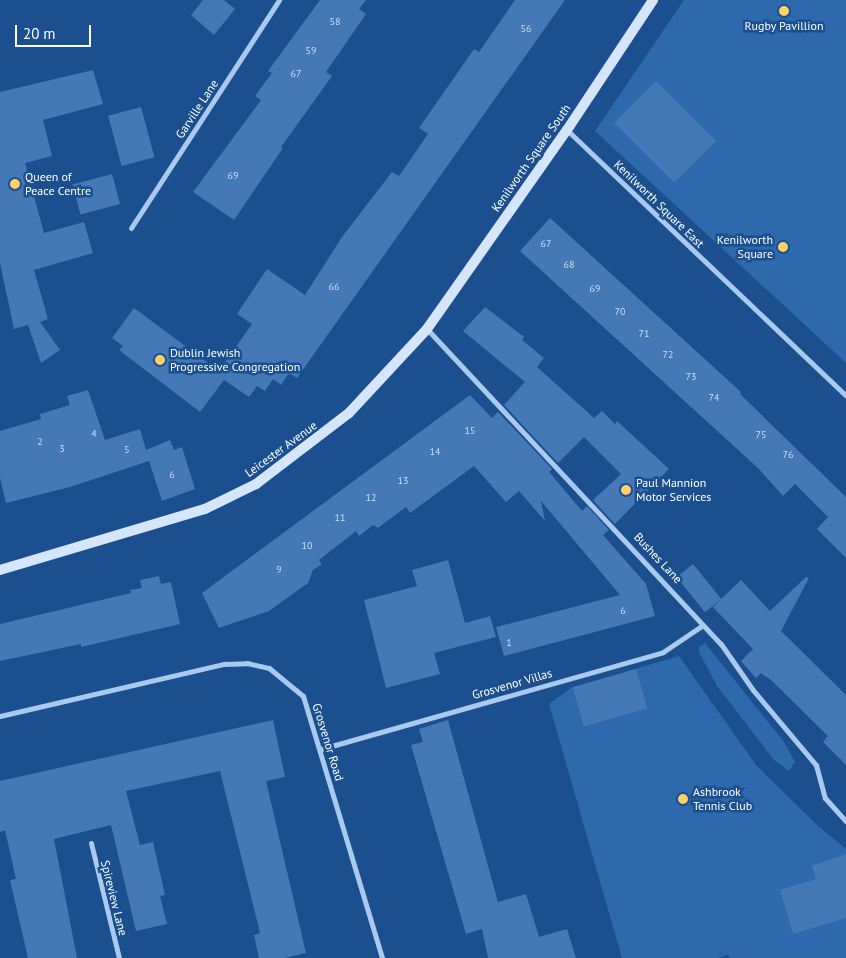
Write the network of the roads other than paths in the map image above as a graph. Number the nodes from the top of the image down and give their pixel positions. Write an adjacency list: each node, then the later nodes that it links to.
1 (279, 0): 4 (street, Garville Lane)
2 (653, 0): 3 (street, Kenilworth Square South)
3 (567, 130): 5 (street, Kenilworth Square South); 6 (street, Kenilworth Square East)
4 (131, 228)
5 (427, 329): 7 (street, Leicester Avenue); 8 (street, Bushes Lane)
6 (846, 396)
7 (0, 570)
8 (703, 625): 10 (street, Grosvenor Villas); 11 (street, Bushes Lane)
9 (0, 716): 10 (street, Grosvenor Road)
10 (321, 749): 14 (street, Grosvenor Road)
11 (846, 821)
12 (91, 843): 13 (street, Spireview Lane)
13 (119, 958)
14 (382, 958)

